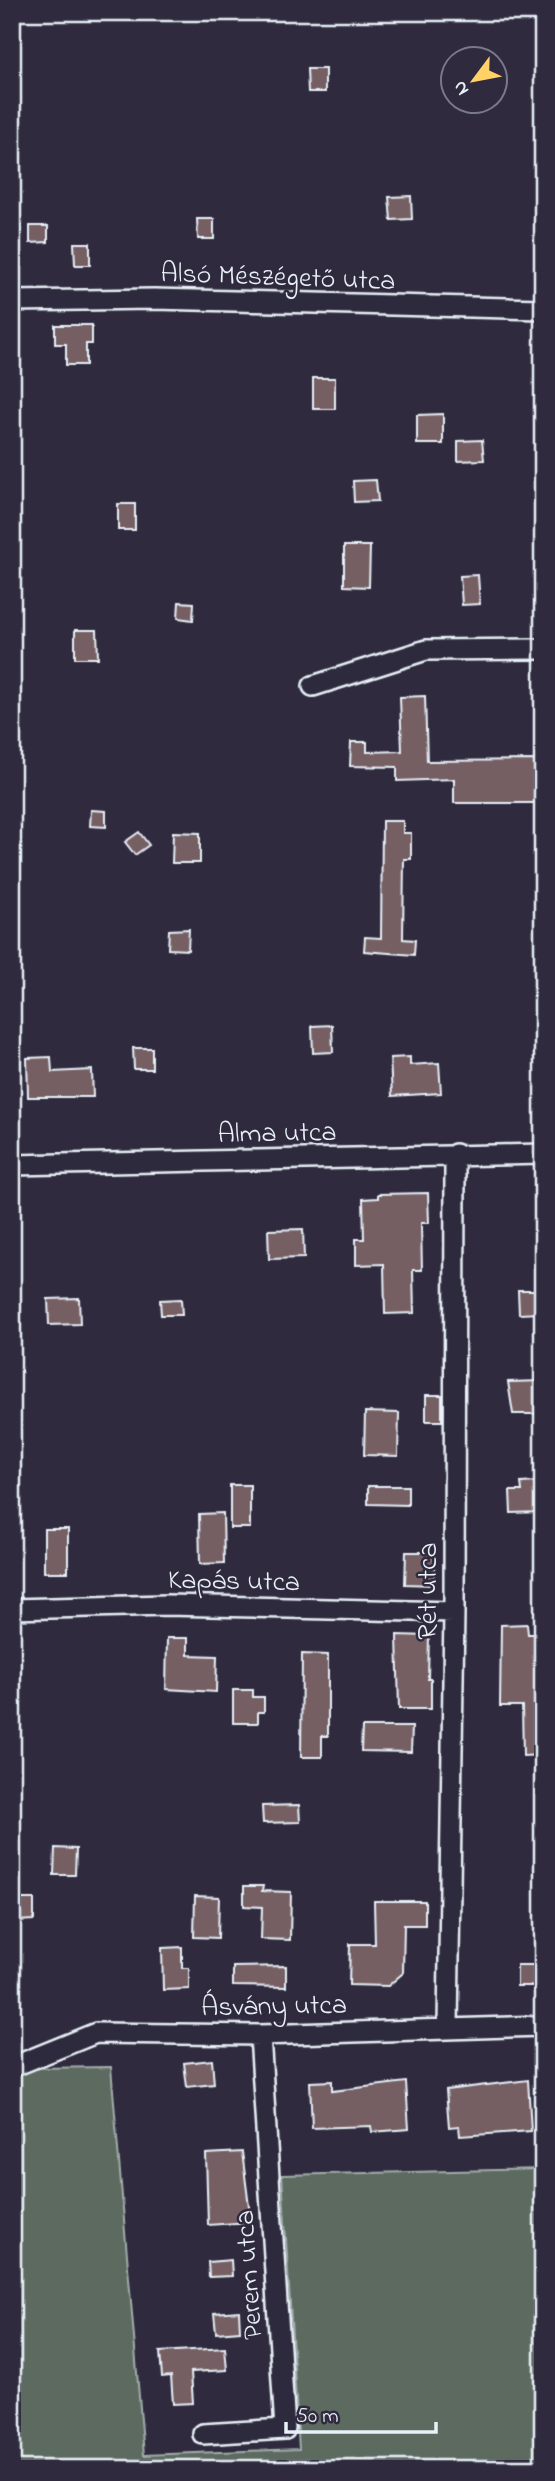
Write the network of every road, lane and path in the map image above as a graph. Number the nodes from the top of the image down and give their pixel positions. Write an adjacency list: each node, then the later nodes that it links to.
1 (12, 301): 2 (street, Alsó Mészégető utca)
2 (543, 309)
3 (543, 649): 4 (street)
4 (313, 686)
5 (455, 1154): 6 (street, Alma utca); 7 (street, Alma utca); 9 (street, Rét utca)
6 (543, 1154)
7 (12, 1165)
8 (12, 1609): 9 (street, Kapás utca)
9 (454, 1612): 11 (street, Rét utca)
10 (543, 2026): 11 (street, Ásvány utca)
11 (448, 2027): 12 (street, Ásvány utca)
12 (260, 2035): 13 (street, Ásvány utca); 14 (street, Perem utca)
13 (12, 2067)
14 (203, 2434)

